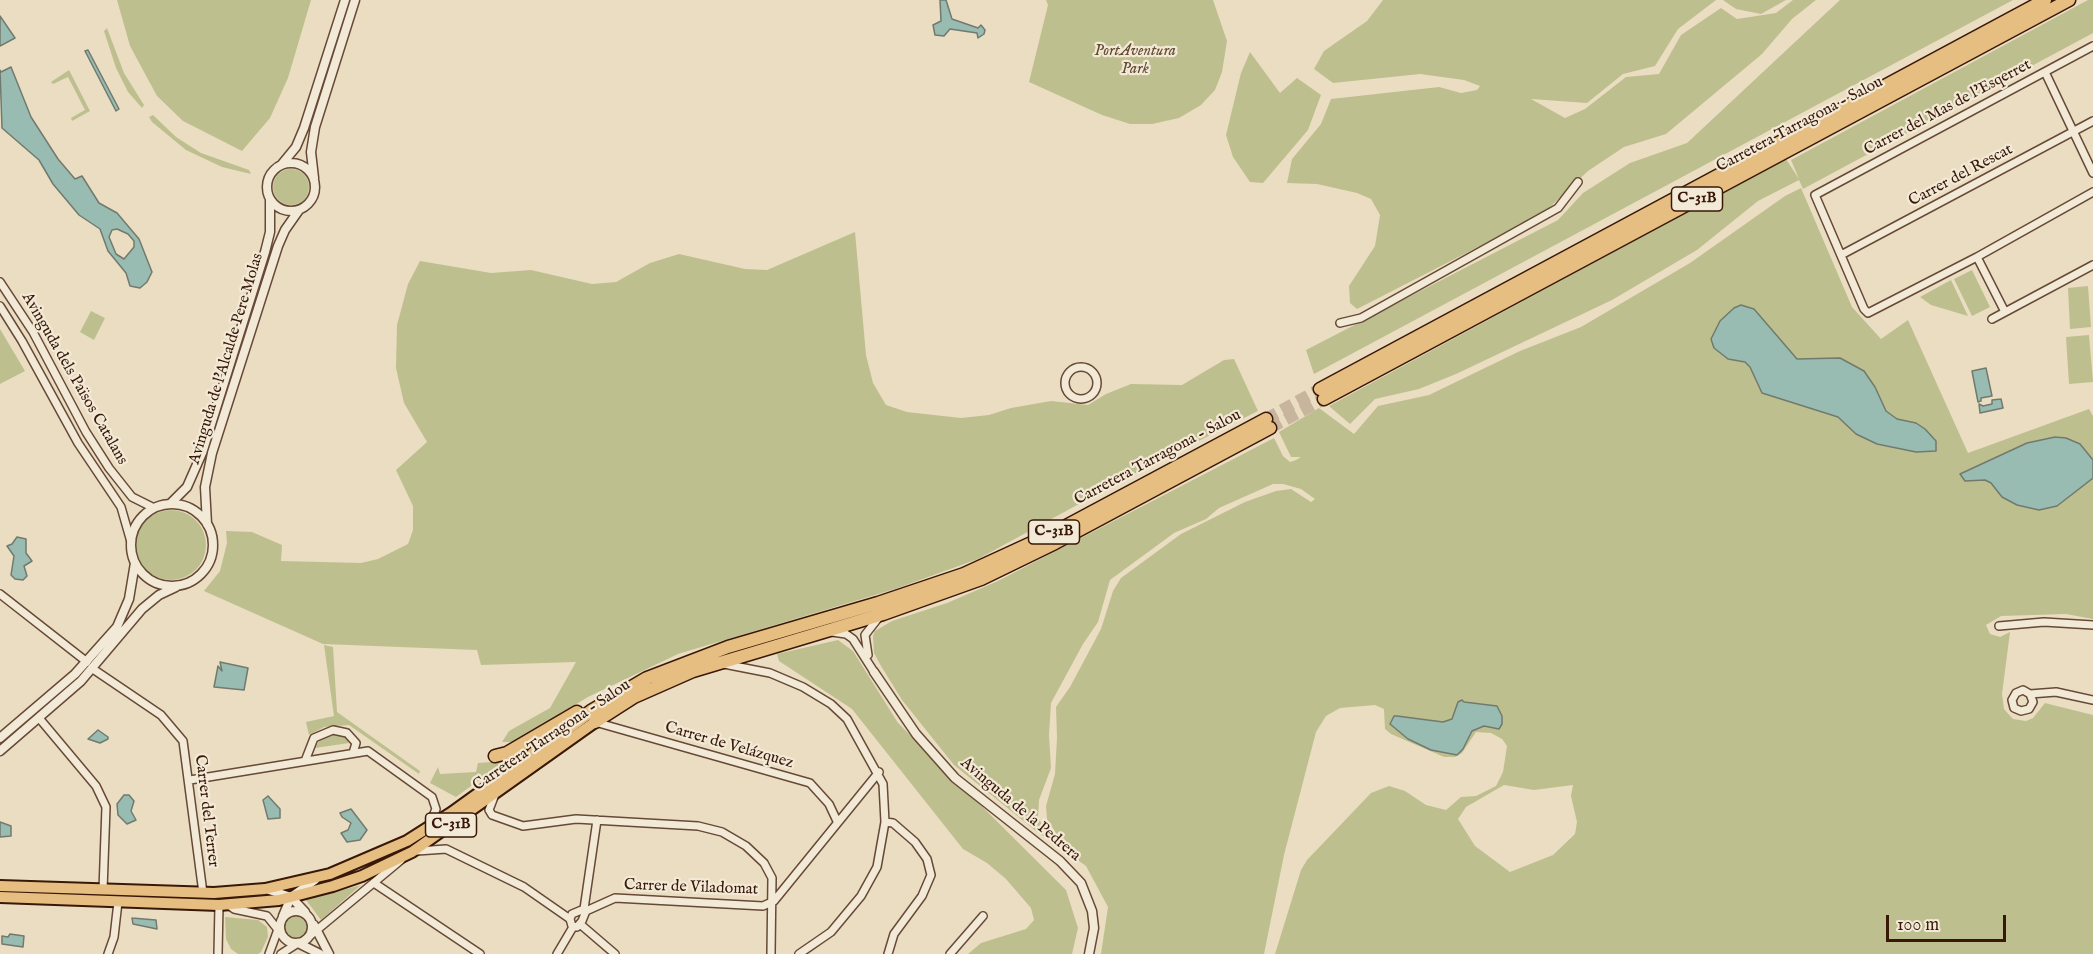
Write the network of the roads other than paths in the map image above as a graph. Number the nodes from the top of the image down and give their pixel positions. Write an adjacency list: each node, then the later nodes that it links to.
1 (345, 0): 9 (street)
2 (355, 0): 11 (street)
3 (2045, 0): 4 (highway, Carretera Tarragona - Salou / C-31B)
4 (2069, 0)
5 (2093, 46): 6 (street, Carrer del Mas de l'Esqerret)
6 (2045, 72): 8 (street); 16 (street, Carrer del Mas de l'Esqerret)
7 (2093, 121): 8 (street, Carrer del Rescat)
8 (2073, 131): 10 (street); 16 (street, Carrer del Rescat)
9 (282, 164): 11 (street); 14 (street)
10 (2093, 173)
11 (314, 178): 15 (street)
12 (1578, 182): 23 (street)
13 (2093, 192): 17 (street)
14 (270, 201): 15 (street); 25 (street, Avinguda de l'Alcalde Pere Molas)
15 (299, 210): 27 (street, Avinguda de l'Alcalde Pere Molas)
16 (1841, 255): 17 (street)
17 (1977, 256): 21 (street)
18 (2093, 265): 21 (street)
19 (0, 282): 26 (street, Avinguda dels Països Catalans)
20 (0, 306): 28 (street, Avinguda dels Països Catalans)
21 (2005, 312): 22 (street)
22 (1992, 319)
23 (1340, 322)
24 (1067, 376): 24 (street)
25 (170, 504): 26 (street); 27 (street)
26 (154, 508): 28 (street)
27 (207, 524): 30 (street)
28 (131, 542): 29 (street)
29 (135, 562): 30 (street); 38 (street)
30 (184, 584): 38 (street)
31 (0, 594): 38 (street, Carrer del Terrer)
32 (883, 614): 35 (highway, Carretera Tarragona - Salou / C-31B); 40 (street, Avinguda de la Pedrera); 41 (highway, Carretera Tarragona - Salou / C-31B)
33 (2093, 625): 34 (street)
34 (1999, 626)
35 (824, 631): 36 (highway, Carretera Tarragona - Salou / C-31B); 40 (street, Avinguda de la Pedrera)
36 (755, 650): 37 (highway, Carretera Tarragona - Salou / C-31B); 39 (street)
37 (716, 662): 39 (street); 45 (highway, Carretera Tarragona - Salou / C-31B)
38 (90, 665): 44 (street); 46 (street); 53 (street, Carrer del Terrer)
39 (760, 670): 52 (street)
40 (874, 672): 91 (street, Avinguda de la Pedrera)
41 (647, 678): 49 (highway, Carretera Tarragona - Salou / C-31B); 50 (highway)
42 (2031, 694): 43 (street)
43 (2093, 700)
44 (39, 718): 47 (street); 64 (street)
45 (596, 722): 54 (main road, Carretera Tarragona - Salou / C-31B); 56 (street, Carrer de Velázquez)
46 (0, 738)
47 (0, 751)
48 (353, 753): 51 (street); 51 (street); 58 (street)
49 (533, 754): 58 (main road, Carretera Tarragona - Salou / C-31B)
50 (495, 756)
51 (305, 761): 53 (street)
52 (879, 772): 56 (street, Carrer de Viladomat); 57 (street)
53 (190, 780): 65 (street, Carrer del Terrer)
54 (496, 793): 55 (street); 59 (main road, Carretera Tarragona - Salou / C-31B)
55 (597, 820): 68 (street); 71 (street)
56 (837, 821): 68 (street, Carrer de Viladomat)
57 (885, 822): 88 (street); 89 (street)
58 (427, 828): 60 (main road, Carretera Tarragona - Salou / C-31B)
59 (408, 854): 61 (street); 67 (main road, Carretera Tarragona - Salou / C-31B); 74 (street)
60 (330, 874): 63 (main road, Carretera Tarragona - Salou / C-31B); 67 (street)
61 (374, 883): 76 (street); 84 (street)
62 (0, 885): 64 (main road, Carretera Tarragona - Salou / C-31B)
63 (265, 889): 65 (main road, Carretera Tarragona - Salou / C-31B); 67 (street)
64 (104, 890): 65 (main road, Carretera Tarragona - Salou / C-31B)
65 (203, 893)
66 (0, 897): 69 (main road, Carretera Tarragona - Salou / C-31B)
67 (291, 897): 70 (main road, Carretera Tarragona - Salou / C-31B); 73 (street); 75 (street)
68 (774, 901): 71 (street, Carrer de Viladomat); 87 (street)
69 (118, 902): 70 (main road, Carretera Tarragona - Salou / C-31B); 78 (street)
70 (223, 904): 75 (street); 79 (street)
71 (585, 910): 74 (street); 74 (street, Carrer de Viladomat)
72 (984, 916): 90 (street)
73 (310, 918): 75 (street); 76 (street); 77 (street)
74 (574, 923): 85 (street); 86 (street)
75 (280, 928): 77 (street); 80 (street)
76 (317, 933): 77 (street); 83 (street)
77 (302, 941): 81 (street); 82 (street)
78 (108, 954)
79 (219, 954)
80 (269, 954)
81 (281, 954)
82 (320, 954)
83 (329, 954)
84 (480, 954)
85 (557, 954)
86 (615, 954)
87 (771, 954)
88 (799, 954)
89 (888, 954)
90 (950, 954)
91 (1089, 954)

